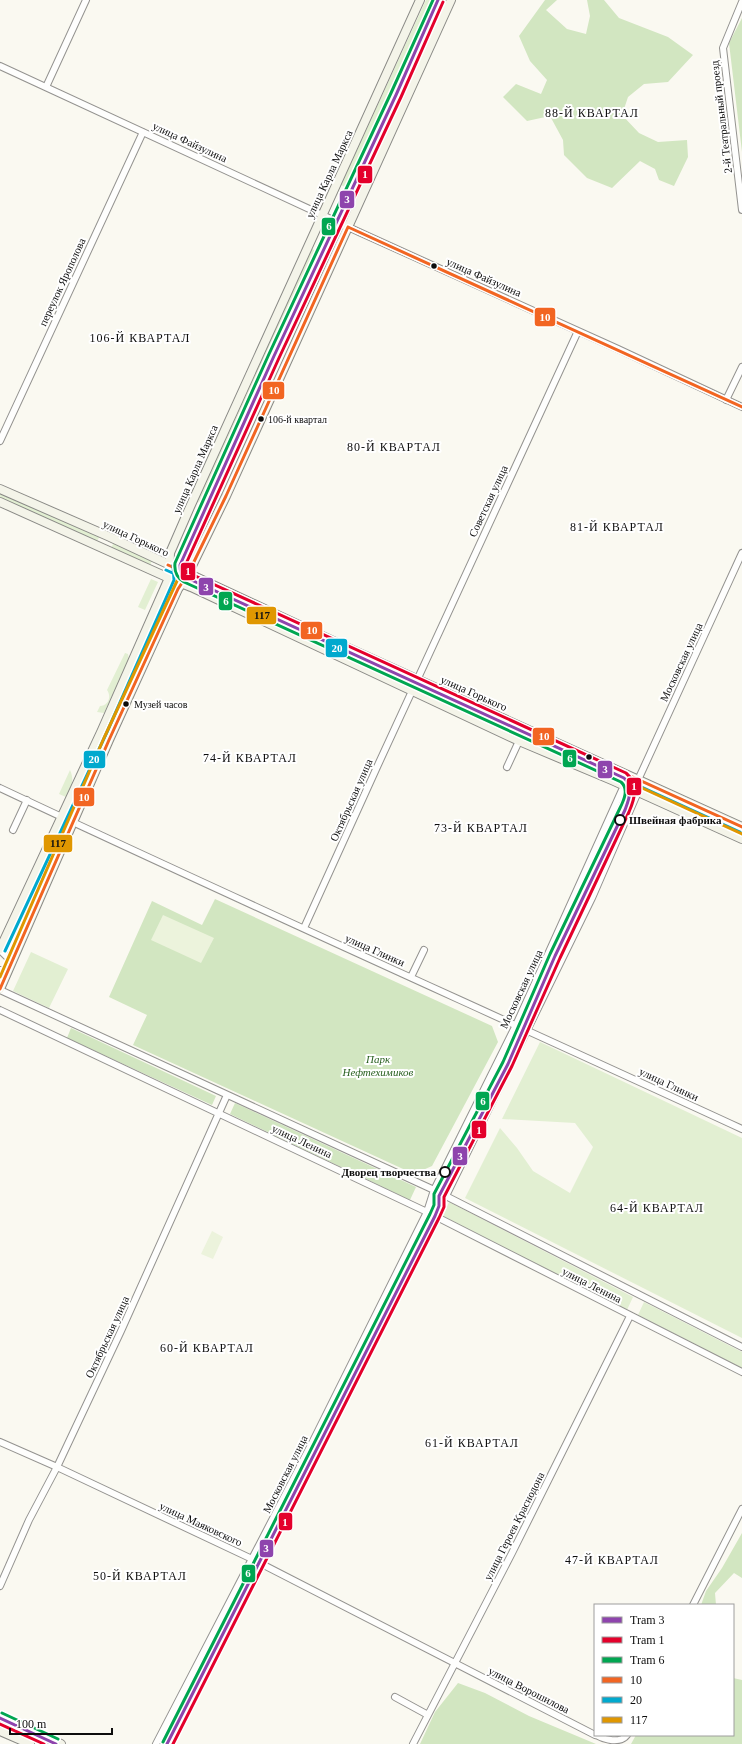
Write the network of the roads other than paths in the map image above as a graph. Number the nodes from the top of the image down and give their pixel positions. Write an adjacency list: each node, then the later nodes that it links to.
1 (86, 0): 6 (street)
2 (420, 0): 9 (main road, улица Карла Маркса)
3 (451, 0): 10 (main road)
4 (742, 2): 8 (street, 2-й Театральный проезд)
5 (0, 66): 6 (street, улица Файзулина)
6 (46, 87): 7 (street, улица Файзулина)
7 (143, 132): 9 (street, улица Файзулина); 15 (street, переулок Ярополова)
8 (742, 210)
9 (322, 214): 10 (street, улица Файзулина); 21 (main road, улица Карла Маркса)
10 (348, 227): 11 (street, улица Файзулина); 22 (main road)
11 (578, 331): 13 (street, улица Файзулина); 25 (street, Советская улица)
12 (742, 367): 13 (street)
13 (726, 400): 14 (street, улица Файзулина)
14 (742, 407)
15 (0, 441)
16 (0, 489): 18 (main road, улица Горького)
17 (0, 502): 19 (main road, улица Горького)
18 (110, 537): 19 (main road); 21 (main road, улица Горького)
19 (105, 548): 23 (main road, улица Горького)
20 (742, 553): 29 (street, Московская улица)
21 (168, 566): 22 (main road, улица Горького); 23 (main road, улица Карла Маркса)
22 (188, 574): 24 (main road); 25 (main road, улица Горького)
23 (169, 578): 24 (main road, улица Горького); 34 (main road, улица Карла Маркса)
24 (182, 583): 26 (main road, улица Горького); 35 (main road)
25 (417, 680): 26 (street, Октябрьская улица); 29 (main road, улица Горького)
26 (412, 690): 27 (main road, улица Горького); 39 (street, Октябрьская улица)
27 (520, 741): 28 (street); 30 (main road, улица Горького)
28 (507, 767)
29 (638, 780): 30 (street); 32 (street, Московская улица); 36 (main road, улица Горького)
30 (625, 786): 32 (main road, улица Горького); 47 (street, Московская улица)
31 (0, 788): 33 (street, улица Глинки)
32 (638, 792): 38 (main road, улица Горького); 48 (street, Московская улица)
33 (27, 800): 34 (street, улица Глинки); 37 (street)
34 (62, 816): 35 (street, улица Глинки); 40 (main road, улица Карла Маркса)
35 (74, 821): 39 (street, улица Глинки); 42 (main road)
36 (742, 828)
37 (13, 830)
38 (742, 839)
39 (304, 928): 44 (street, улица Глинки)
40 (0, 950): 42 (street)
41 (424, 950): 44 (street)
42 (11, 961): 43 (main road)
43 (4, 970): 45 (main road)
44 (411, 977): 47 (street, улица Глинки)
45 (0, 989): 49 (street, улица Ленина)
46 (0, 1010): 50 (street, улица Ленина)
47 (516, 1025): 48 (street, улица Глинки); 52 (street, Московская улица)
48 (528, 1031): 51 (street, улица Глинки); 53 (street, Московская улица)
49 (227, 1095): 50 (street, Октябрьская улица); 52 (street, улица Ленина)
50 (219, 1113): 54 (street, улица Ленина); 59 (street, Октябрьская улица)
51 (742, 1129)
52 (434, 1190): 53 (street, улица Ленина); 54 (street, Московская улица)
53 (446, 1196): 54 (street, Московская улица); 56 (street, улица Ленина)
54 (427, 1212): 55 (street, улица Ленина); 61 (street, Московская улица)
55 (630, 1316): 57 (street, улица Ленина); 64 (street, улица Героев Краснодона)
56 (742, 1347)
57 (742, 1372)
58 (0, 1442): 59 (street, улица Маяковского)
59 (57, 1467): 61 (street, улица Маяковского); 62 (street, Октябрьская улица)
60 (742, 1509): 63 (street)
61 (252, 1559): 64 (street, улица Маяковского); 74 (street, Московская улица)
62 (0, 1586)
63 (694, 1604)
64 (455, 1663): 66 (street, улица Героев Краснодона); 69 (street, улица Ворошилова)
65 (396, 1697): 66 (street)
66 (428, 1715): 75 (street, улица Героев Краснодона)
67 (0, 1716): 73 (main road)
68 (0, 1731): 72 (main road)
69 (594, 1734)
70 (598, 1736): 71 (street, улица Ворошилова)
71 (627, 1736)
72 (30, 1744)
73 (61, 1744)
74 (156, 1744)
75 (413, 1744)

